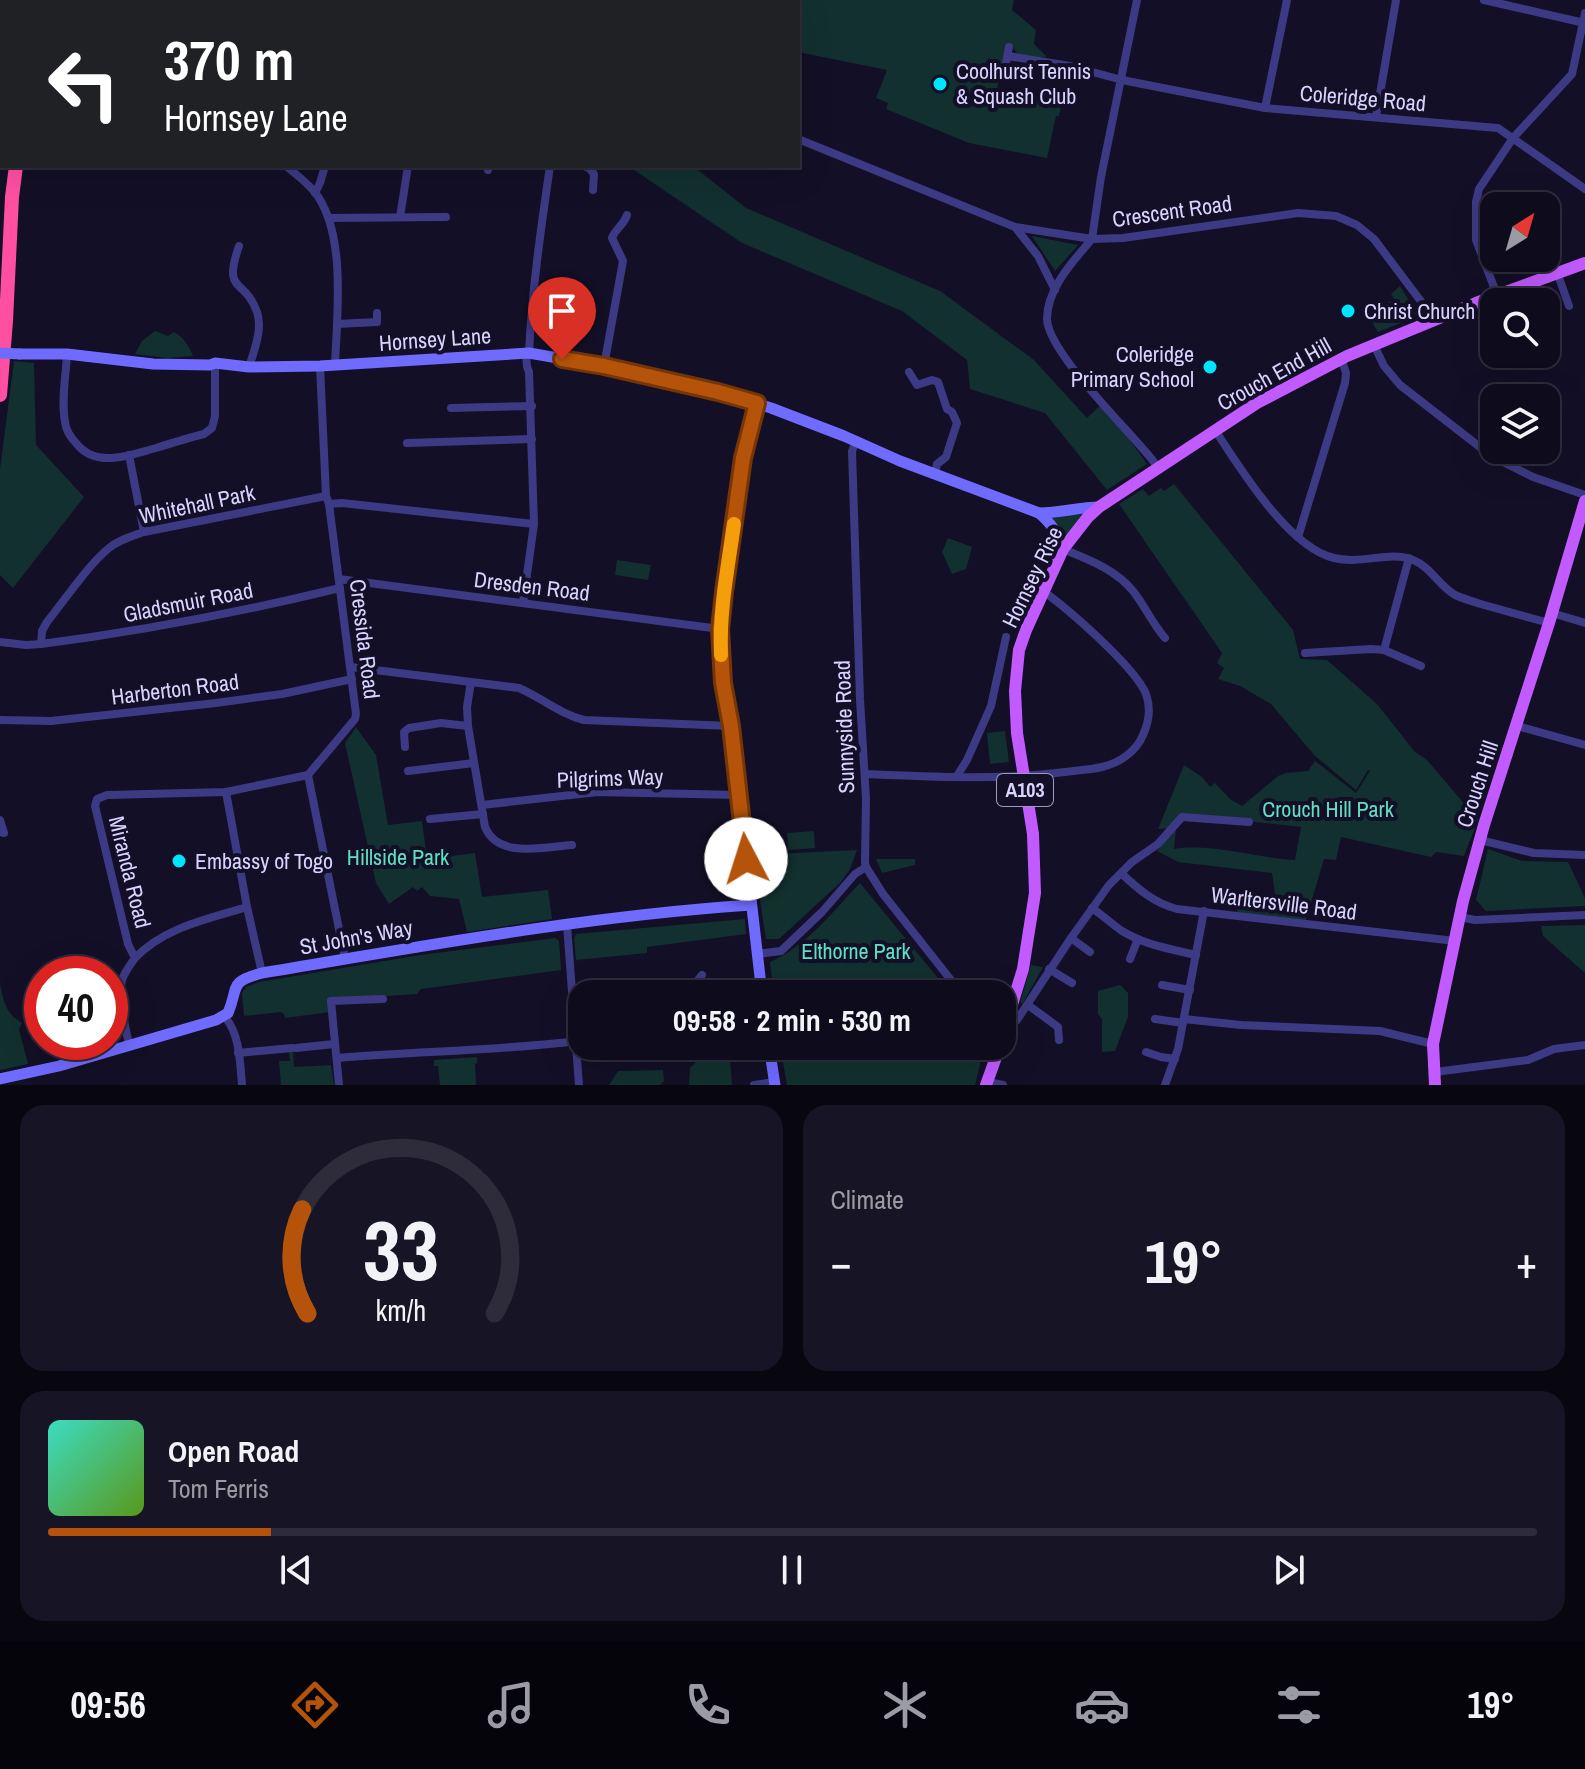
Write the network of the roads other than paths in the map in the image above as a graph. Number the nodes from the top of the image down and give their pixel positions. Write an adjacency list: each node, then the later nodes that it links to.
1 (1137, 0): 7 (street)
2 (1287, 0): 8 (street)
3 (1396, 0): 9 (street)
4 (1490, 1): 5 (street)
5 (1584, 20): 10 (street)
6 (1004, 74): 7 (street, Coleridge Road)
7 (1122, 80): 8 (street, Coleridge Road); 26 (street)
8 (1265, 108): 9 (street, Coleridge Road)
9 (1376, 117): 10 (street, Coleridge Road)
10 (1513, 138): 18 (street, Coleridge Road); 31 (street)
11 (800, 140): 25 (street)
12 (16, 168): 50 (highway)
13 (288, 168): 20 (street)
14 (324, 168): 20 (street)
15 (408, 168): 22 (street)
16 (550, 168): 41 (street)
17 (589, 168): 19 (street)
18 (1585, 189)
19 (593, 190)
20 (315, 193): 24 (street)
21 (627, 215): 47 (street)
22 (400, 217): 23 (street); 24 (street)
23 (446, 217)
24 (329, 218): 38 (street)
25 (1015, 227): 26 (street); 33 (street)
26 (1092, 239): 33 (street, Crescent Road); 37 (street, Crescent Road)
27 (239, 246): 48 (street)
28 (1585, 263): 29 (main road, Crouch End Hill / A103)
29 (1560, 271)
30 (1557, 272): 32 (main road, Crouch End Hill / A103); 35 (street)
31 (1495, 288)
32 (1515, 288)
33 (1055, 290): 59 (street, Crescent Road)
34 (1480, 302): 37 (main road, Crouch End Hill / A103)
35 (1569, 306)
36 (377, 313): 38 (street)
37 (1435, 320): 39 (main road, Crouch End Hill / A103)
38 (337, 324): 45 (street)
39 (1374, 345): 43 (main road, Crouch End Hill / A103); 62 (street)
40 (0, 353): 42 (street, Hornsey Lane, bridge)
41 (528, 353): 45 (street, Hornsey Lane); 47 (street, Hornsey Lane); 52 (street)
42 (67, 354): 44 (street, Hornsey Lane); 58 (street)
43 (1341, 358): 54 (main road, Crouch End Hill / A103); 69 (street)
44 (215, 363): 48 (street, Hornsey Lane); 58 (street)
45 (335, 365): 46 (street, Hornsey Lane)
46 (320, 366): 48 (street, Hornsey Lane); 61 (street)
47 (604, 366): 51 (street, Hornsey Lane)
48 (249, 367)
49 (909, 372): 60 (street)
50 (0, 395)
51 (757, 403): 56 (street, Hornsey Lane); 77 (street)
52 (532, 406): 53 (street); 55 (street)
53 (451, 408)
54 (1215, 430): 63 (main road, Crouch End Hill / A103); 69 (street)
55 (532, 439): 57 (street); 67 (street)
56 (856, 442): 60 (street, Hornsey Lane); 96 (street, Sunnyside Road)
57 (407, 443)
58 (129, 455): 68 (street)
59 (1154, 462)
60 (935, 474): 65 (street, Hornsey Lane)
61 (328, 500): 67 (street, Whitehall Park); 68 (street, Whitehall Park); 72 (street, Cressida Road)
62 (1585, 500): 75 (main road, Crouch Hill)
63 (1099, 507): 64 (street, Hornsey Lane); 66 (main road, Crouch End Hill / A103)
64 (1065, 511): 65 (street, Hornsey Lane); 66 (street, Hornsey Lane)
65 (1039, 513): 70 (street)
66 (1088, 517): 70 (main road, Hornsey Rise / A103)
67 (534, 524): 74 (street)
68 (144, 532): 81 (street, Whitehall Park)
69 (1298, 537): 71 (street)
70 (1063, 549): 73 (main road, Hornsey Rise / A103); 79 (street)
71 (1409, 558): 75 (street); 82 (street)
72 (339, 584): 74 (street, Dresden Road); 81 (street, Gladsmuir Road); 85 (street, Cressida Road)
73 (1043, 591): 99 (main road, Hornsey Rise / A103); 99 (street)
74 (523, 603): 77 (street, Dresden Road)
75 (1550, 618): 76 (street); 91 (main road, Crouch Hill)
76 (1585, 623)
77 (720, 629): 90 (street)
78 (1006, 637): 98 (street)
79 (1165, 638)
80 (0, 642): 81 (street)
81 (41, 644)
82 (1384, 650): 83 (street); 84 (street)
83 (1305, 653)
84 (1421, 666)
85 (351, 667): 86 (street, Cressida Road); 87 (street)
86 (352, 679): 88 (street, Harberton Road); 97 (street, Cressida Road)
87 (471, 682): 89 (street); 90 (street)
88 (0, 720)
89 (468, 726): 93 (street); 94 (street)
90 (731, 726): 101 (street)
91 (1517, 726): 92 (street); 107 (main road, Crouch Hill)
92 (1585, 745)
93 (405, 747)
94 (474, 763): 95 (street); 102 (street)
95 (408, 771)
96 (865, 774): 98 (street); 110 (street, Sunnyside Road)
97 (308, 775): 100 (street); 126 (street)
98 (957, 776): 99 (street)
99 (1023, 777): 138 (main road, Hornsey Rise / A103)
100 (226, 792): 113 (street); 125 (street, Miranda Road)
101 (739, 795): 102 (street, Pilgrims Way); 112 (street)
102 (483, 810): 103 (street, Pilgrims Way); 108 (street)
103 (430, 819)
104 (0, 820): 106 (street)
105 (1249, 822): 111 (street)
106 (0, 832)
107 (1480, 841): 109 (street); 117 (main road, Crouch Hill)
108 (572, 845)
109 (1585, 855)
110 (866, 867): 123 (street); 134 (street)
111 (1121, 870): 114 (street); 115 (street, Warltersville Road)
112 (751, 905): 118 (street, St John's Way); 123 (street)
113 (247, 907): 125 (street); 129 (street)
114 (1092, 908): 119 (street); 120 (street)
115 (1204, 911): 121 (street, Warltersville Road); 124 (street)
116 (1585, 915): 117 (street)
117 (1460, 917): 121 (main road, Crouch Hill)
118 (567, 925): 126 (street, St John's Way); 131 (street)
119 (1071, 938): 122 (street); 128 (street)
120 (1138, 939): 124 (street); 127 (street)
121 (1455, 941): 148 (main road, Crouch Hill)
122 (1090, 952)
123 (757, 954): 133 (street)
124 (1196, 955): 137 (street)
125 (135, 958): 146 (street, Miranda Road)
126 (345, 959): 129 (street, St John's Way)
127 (1130, 959)
128 (1049, 969): 135 (street); 140 (street)
129 (262, 973): 141 (street, St John's Way)
130 (702, 975): 132 (street)
131 (572, 980)
132 (698, 980)
133 (760, 980)
134 (951, 980)
135 (1072, 983)
136 (1162, 985): 137 (street)
137 (1190, 990): 144 (street)
138 (1016, 991)
139 (383, 999): 147 (street)
140 (1028, 1005): 143 (street); 145 (street)
141 (224, 1016): 146 (street); 152 (street)
142 (1155, 1019): 144 (street)
143 (1016, 1021)
144 (1184, 1021): 148 (street); 154 (street)
145 (1059, 1040)
146 (129, 1044): 159 (street)
147 (334, 1044): 152 (street); 153 (street)
148 (1433, 1044): 158 (main road, Crouch Hill)
149 (1585, 1045): 158 (street)
150 (568, 1046): 153 (street)
151 (1146, 1052): 154 (street)
152 (238, 1053): 162 (street)
153 (337, 1058): 163 (street)
154 (1175, 1059): 167 (street)
155 (579, 1060): 164 (street)
156 (771, 1060): 160 (street)
157 (995, 1060): 161 (main road)
158 (1435, 1078)
159 (0, 1079)
160 (774, 1083): 165 (street)
161 (987, 1083): 166 (street)
162 (242, 1085)
163 (339, 1085)
164 (579, 1085)
165 (754, 1085)
166 (1003, 1085)
167 (1165, 1085)

